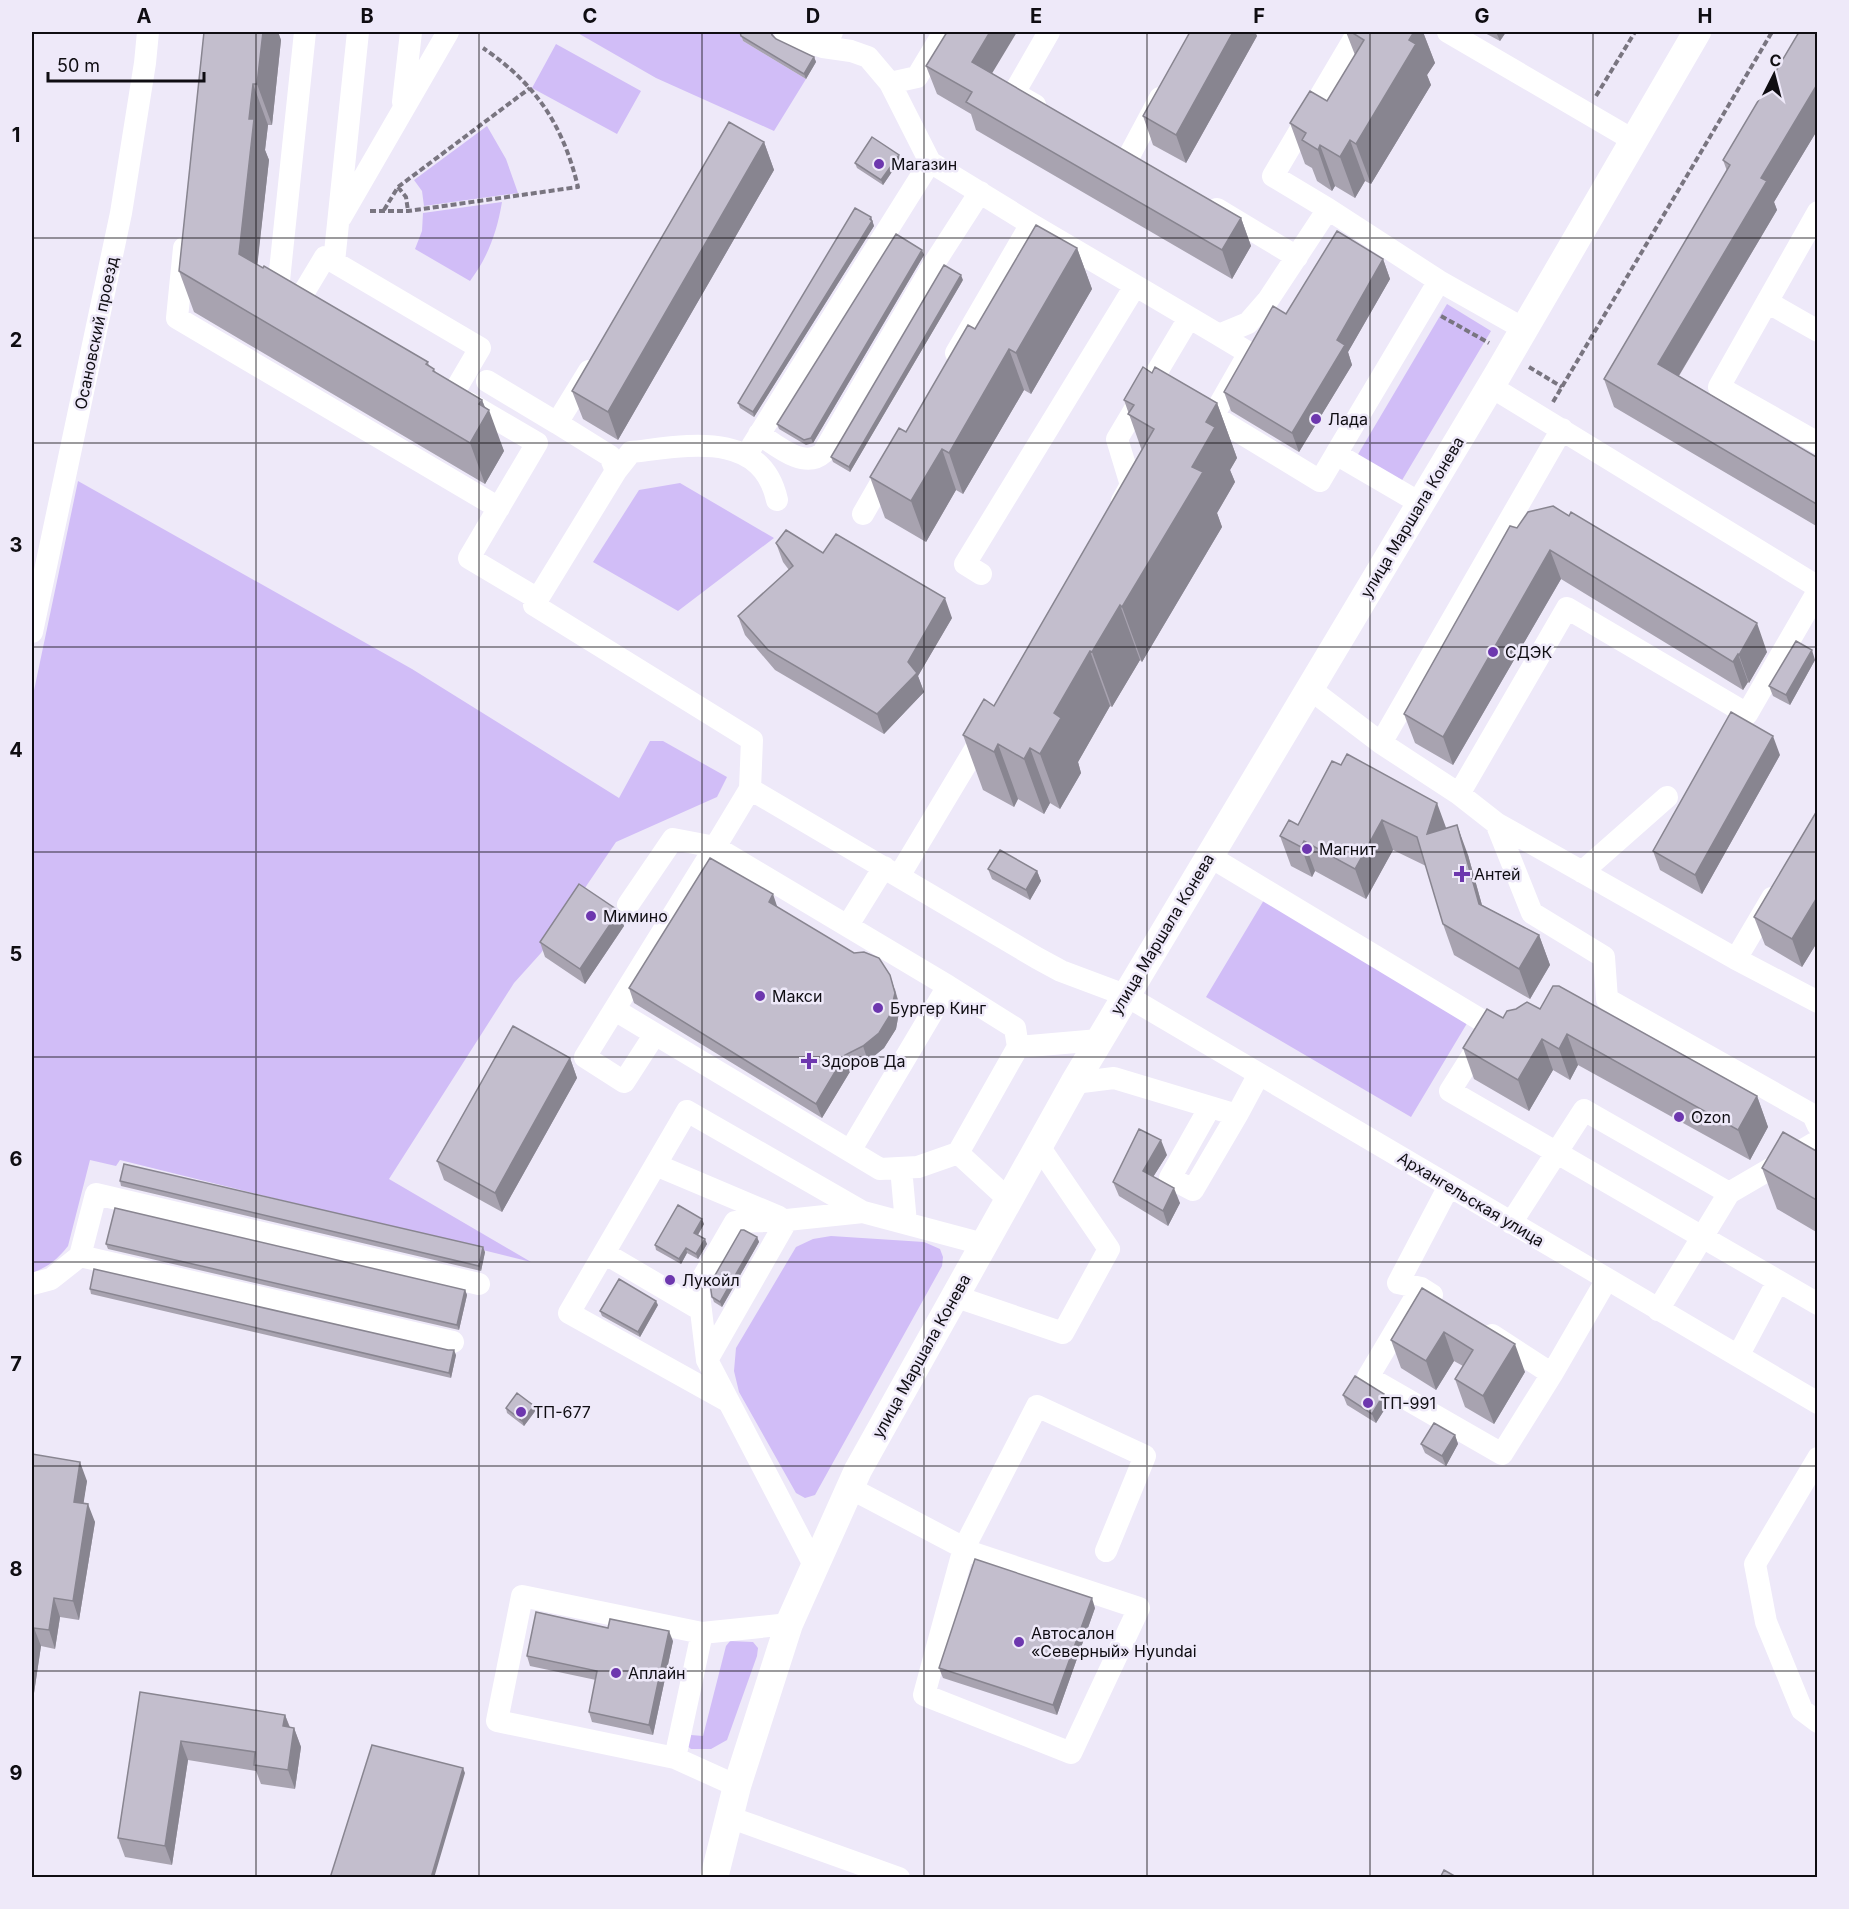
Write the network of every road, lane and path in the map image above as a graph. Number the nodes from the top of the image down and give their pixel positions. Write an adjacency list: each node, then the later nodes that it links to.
1 (148, 32): 69 (street, Осановский проезд)
2 (305, 32): 38 (street)
3 (357, 32): 32 (street)
4 (411, 32): 19 (street)
5 (448, 32): 19 (street)
6 (785, 32): 14 (street)
7 (944, 32): 16 (street)
8 (1049, 32): 21 (street)
9 (1358, 32): 28 (street)
10 (1448, 32): 20 (street)
11 (1635, 32): 20 (path)
12 (1697, 32): 22 (main road, улица Маршала Конева)
13 (1772, 32): 54 (path)
14 (827, 39): 16 (street)
15 (483, 48): 18 (path)
16 (890, 83): 24 (street)
17 (1168, 84): 23 (street)
18 (531, 88): 25 (path); 29 (path)
19 (403, 110): 32 (street)
20 (1587, 112): 22 (street)
21 (1056, 116)
22 (1633, 140): 43 (main road, улица Маршала Конева)
23 (1107, 146)
24 (930, 162): 26 (street); 55 (street)
25 (398, 187): 29 (path); 29 (path)
26 (980, 192): 33 (street); 55 (street)
27 (1204, 201): 34 (street)
28 (1328, 209): 34 (street); 36 (street)
29 (408, 212)
30 (1818, 212): 39 (street)
31 (186, 222): 63 (street)
32 (338, 223): 35 (street)
33 (1031, 224): 37 (street); 48 (street)
34 (1297, 257): 42 (street)
35 (334, 262): 38 (street); 52 (street)
36 (1439, 281): 43 (street); 58 (street)
37 (1135, 286): 41 (street); 66 (street)
38 (298, 302): 40 (street)
39 (1767, 302): 44 (street); 56 (street)
40 (319, 314)
41 (1189, 318): 45 (street); 65 (street)
42 (1248, 323): 45 (street); 47 (street)
43 (1524, 329): 51 (main road, улица Маршала Конева)
44 (1818, 331)
45 (1219, 335): 47 (street)
46 (600, 352): 53 (street)
47 (1249, 353): 58 (street)
48 (947, 369)
49 (432, 381): 52 (street)
50 (487, 381): 53 (street)
51 (1490, 386): 54 (street); 62 (main road, улица Маршала Конева)
52 (453, 394): 63 (street)
53 (558, 423): 60 (street)
54 (1553, 424): 67 (street); 72 (street)
55 (759, 434): 59 (street)
56 (1818, 443)
57 (899, 452): 64 (street)
58 (1336, 454): 62 (street)
59 (746, 455): 60 (street); 61 (street)
60 (616, 471): 68 (street)
61 (777, 500)
62 (1420, 503): 70 (main road, улица Маршала Конева)
63 (499, 508): 68 (street)
64 (863, 514)
65 (1113, 516)
66 (981, 574)
67 (1818, 589): 74 (street)
68 (538, 599): 73 (street)
69 (32, 632)
70 (1310, 689): 72 (street); 78 (main road, улица Маршала Конева)
71 (998, 710): 79 (street)
72 (1381, 743): 74 (street)
73 (750, 789): 77 (street); 79 (street, Архангельская улица)
74 (1459, 794): 76 (street)
75 (1667, 797): 80 (street)
76 (1496, 824): 80 (street); 96 (street)
77 (716, 847): 82 (street); 83 (street); 88 (street)
78 (1209, 856): 86 (main road, улица Маршала Конева); 101 (street)
79 (892, 872): 83 (street); 86 (street, Архангельская улица)
80 (1582, 872): 84 (street)
81 (1783, 879): 84 (street)
82 (628, 905)
83 (848, 925): 85 (street)
84 (1736, 959): 87 (street)
85 (948, 986): 91 (street); 99 (street)
86 (1125, 995): 90 (main road, улица Маршала Конева); 92 (street, Архангельская улица)
87 (1818, 1002)
88 (615, 1010): 89 (street); 89 (street)
89 (655, 1034): 99 (street)
90 (1099, 1040): 91 (street); 93 (main road, улица Маршала Конева)
91 (1018, 1047): 100 (street)
92 (1259, 1074): 95 (street); 104 (street, Архангельская улица)
93 (1074, 1083): 94 (street); 98 (main road, улица Маршала Конева)
94 (1210, 1107): 95 (street); 95 (street)
95 (1237, 1115)
96 (1818, 1126)
97 (1818, 1141): 105 (street)
98 (1038, 1145): 106 (main road, улица Маршала Конева); 120 (street)
99 (850, 1151): 103 (street)
100 (958, 1153): 103 (street); 106 (street)
101 (1557, 1153): 105 (street); 110 (street); 111 (street)
102 (656, 1166): 107 (street); 108 (street); 113 (street)
103 (900, 1168): 109 (street)
104 (1449, 1186): 110 (street, Архангельская улица); 119 (street)
105 (1729, 1193): 111 (street)
106 (1008, 1199): 112 (main road, улица Маршала Конева)
107 (863, 1212): 108 (street); 109 (street)
108 (787, 1220): 123 (street); 128 (street)
109 (906, 1223): 112 (street)
110 (1511, 1223): 115 (street, Архангельская улица)
111 (1702, 1237): 116 (street); 124 (street)
112 (983, 1244): 120 (main road, улица Маршала Конева)
113 (604, 1252): 123 (street); 130 (street)
114 (80, 1256): 117 (street); 118 (street); 126 (street)
115 (1606, 1279): 124 (street, Архангельская улица); 129 (street)
116 (1778, 1281): 121 (street); 127 (street)
117 (32, 1284)
118 (479, 1284)
119 (1421, 1288): 122 (street); 129 (street)
120 (954, 1296): 133 (main road, улица Маршала Конева)
121 (1818, 1304)
122 (1449, 1306)
123 (701, 1310): 128 (street)
124 (1658, 1310): 127 (street, Архангельская улица)
125 (1478, 1325): 129 (street)
126 (453, 1342)
127 (1738, 1356): 131 (street, Архангельская улица)
128 (707, 1360): 130 (street)
129 (1552, 1374)
130 (729, 1402): 136 (street)
131 (1818, 1403)
132 (1818, 1458): 139 (street)
133 (850, 1488): 134 (street); 136 (main road, улица Маршала Конева)
134 (964, 1548): 134 (street); 135 (street)
135 (1106, 1551)
136 (815, 1567): 137 (main road, улица Маршала Конева)
137 (789, 1624): 138 (street); 141 (main road, улица Маршала Конева)
138 (702, 1632): 140 (street); 140 (street)
139 (1818, 1722)
140 (675, 1758): 141 (street)
141 (737, 1786): 142 (main road, улица Маршала Конева)
142 (729, 1816): 143 (main road, улица Маршала Конева); 144 (street)
143 (714, 1878)
144 (899, 1878)

